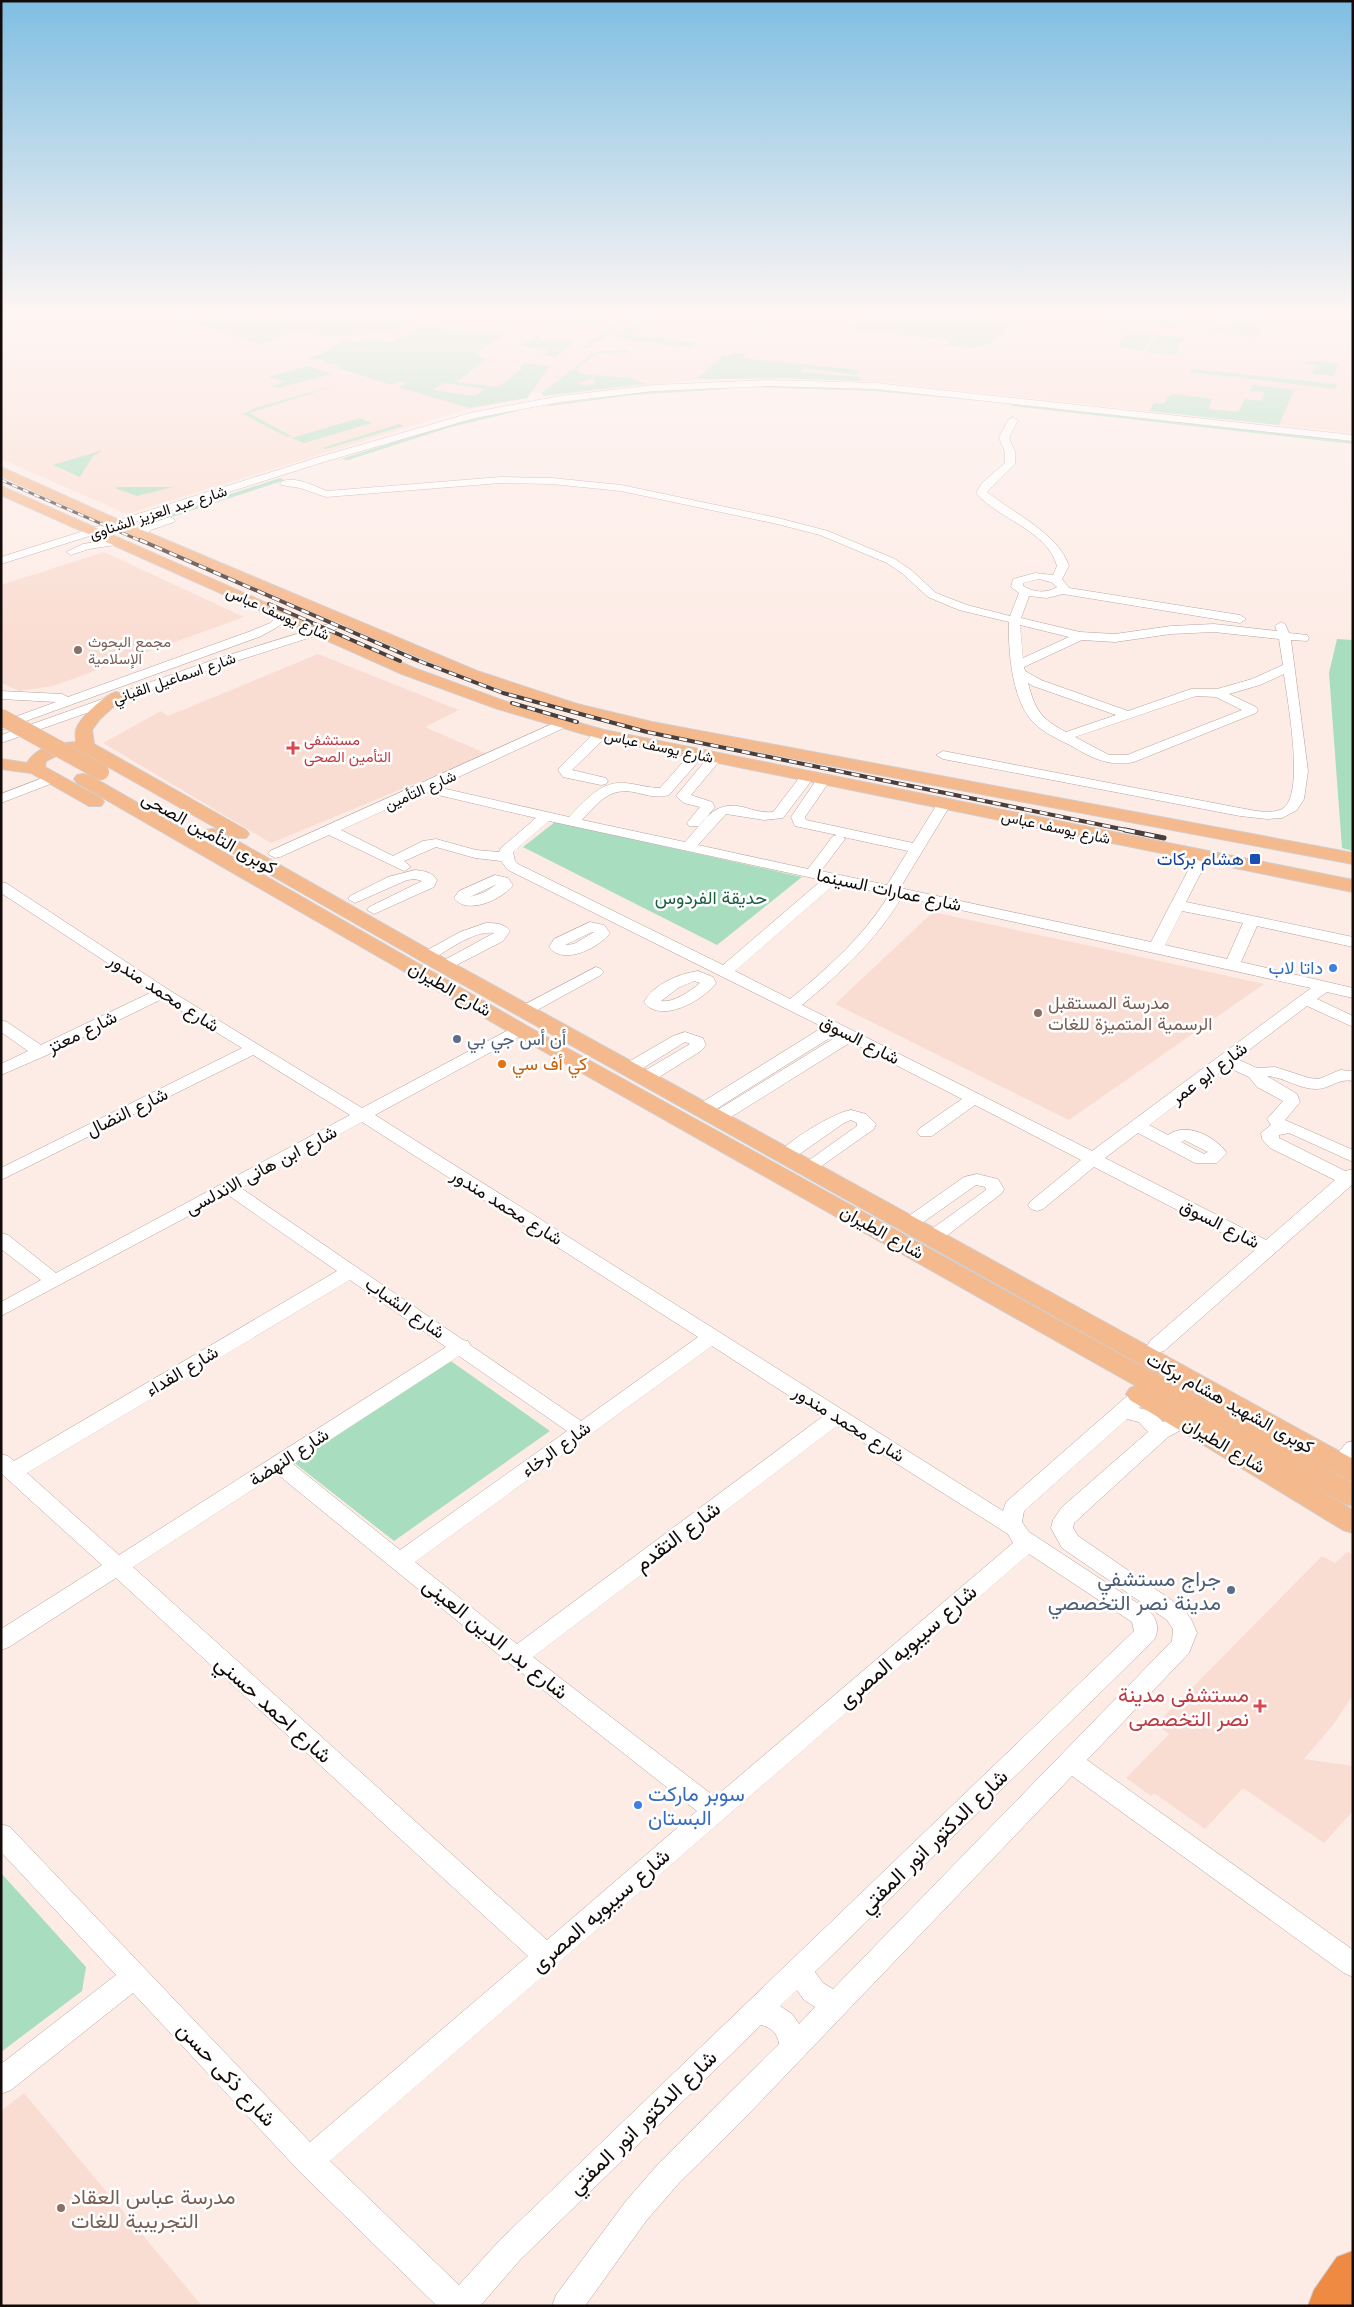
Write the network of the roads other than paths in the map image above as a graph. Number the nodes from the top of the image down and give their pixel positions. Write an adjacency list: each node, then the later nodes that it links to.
1 (444, 424): 8 (street, شارع عبد العزيز الشناوى)
2 (473, 424): 8 (street, شارع عبد العزيز الشناوى)
3 (1011, 424): 23 (street)
4 (1166, 424): 7 (street, شارع عبد العزيز الشناوى)
5 (1209, 424): 6 (street, شارع عبد العزيز الشناوى)
6 (1353, 438)
7 (1353, 447)
8 (323, 459): 10 (street, شارع عبد العزيز الشناوى)
9 (1, 471): 15 (main road, شارع يوسف عباس)
10 (280, 473): 11 (street); 15 (street, شارع عبد العزيز الشناوى)
11 (296, 480): 13 (street); 13 (street)
12 (1, 490): 16 (main road, شارع يوسف عباس)
13 (341, 492): 26 (street)
14 (178, 517): 17 (street, شارع عبد العزيز الشناوى)
15 (116, 524): 16 (street, شارع عبد العزيز الشناوى); 17 (main road, شارع يوسف عباس)
16 (95, 532): 18 (street, شارع عبد العزيز الشناوى); 19 (main road, شارع يوسف عباس)
17 (140, 534): 27 (main road, شارع يوسف عباس)
18 (66, 541): 20 (street); 22 (street, شارع عبد العزيز الشناوى)
19 (118, 542): 20 (street, شارع عبد العزيز الشناوى); 25 (main road, شارع يوسف عباس)
20 (87, 546): 21 (street, شارع عبد العزيز الشناوى)
21 (58, 556)
22 (1, 561)
23 (1058, 585): 24 (street); 24 (street); 30 (street)
24 (1026, 592): 26 (street)
25 (284, 616): 28 (main road, شارع يوسف عباس); 29 (street, شارع اسماعيل القباني)
26 (1014, 621): 31 (street); 35 (street)
27 (348, 622): 28 (street, شارع اسماعيل القباني); 71 (main road, شارع يوسف عباس)
28 (320, 632): 33 (street, شارع اسماعيل القباني); 44 (main road, شارع يوسف عباس)
29 (255, 634): 33 (street); 40 (street, شارع اسماعيل القباني)
30 (1284, 635): 31 (street); 32 (street); 34 (street)
31 (1080, 636): 35 (street)
32 (1303, 638)
33 (271, 646): 41 (street, شارع اسماعيل القباني)
34 (1289, 667): 36 (street); 38 (street)
35 (1019, 669): 42 (street); 48 (street)
36 (1256, 682): 37 (street); 38 (street)
37 (1218, 693): 42 (street); 48 (street)
38 (1292, 694): 52 (street)
39 (1, 695): 40 (street)
40 (80, 696): 45 (street, شارع اسماعيل القباني)
41 (116, 697): 49 (street, شارع اسماعيل القباني); 50 (main road)
42 (1126, 714): 48 (street)
43 (1, 716): 89 (main road, كوبرى التأمين الصحى, bridge)
44 (563, 723): 47 (main road, شارع يوسف عباس); 59 (street, شارع التأمين)
45 (1, 726)
46 (1, 733): 89 (main road, كوبرى التأمين الصحى)
47 (602, 734): 51 (main road, شارع يوسف عباس); 58 (street)
48 (1064, 737)
49 (1, 739)
50 (88, 748): 55 (main road); 68 (main road)
51 (698, 754): 53 (main road, شارع يوسف عباس); 63 (street)
52 (943, 755)
53 (715, 758): 57 (main road, شارع يوسف عباس); 66 (street)
54 (1, 764): 55 (main road)
55 (36, 769): 56 (main road)
56 (53, 778): 60 (street); 89 (main road)
57 (816, 778): 61 (main road, شارع يوسف عباس); 66 (street); 67 (street)
58 (601, 781)
59 (424, 788): 62 (street, شارع عمارات السينما); 64 (street, شارع التأمين)
60 (1, 799)
61 (944, 804): 67 (street); 70 (main road, شارع يوسف عباس)
62 (545, 817): 63 (street, شارع عمارات السينما); 69 (street)
63 (572, 822): 66 (street, شارع عمارات السينما)
64 (330, 830): 68 (street, شارع التأمين); 72 (street)
65 (838, 839): 74 (street)
66 (682, 846): 74 (street, شارع عمارات السينما)
67 (915, 848): 80 (street)
68 (275, 854): 81 (main road)
69 (506, 857): 72 (street); 73 (street, شارع السوق)
70 (1202, 857): 79 (main road, شارع يوسف عباس); 82 (street)
71 (1353, 859)
72 (394, 861): 75 (street)
73 (521, 871): 77 (street); 84 (street, شارع السوق)
74 (812, 873): 76 (street, شارع عمارات السينما)
75 (406, 876): 81 (street); 83 (street)
76 (834, 878): 80 (street, شارع عمارات السينما); 91 (street)
77 (503, 881)
78 (1, 886): 95 (street, شارع محمد مندور)
79 (1353, 886)
80 (895, 891): 88 (street, شارع عمارات السينما); 98 (street)
81 (355, 899): 83 (main road)
82 (1177, 904): 85 (street); 88 (street)
83 (374, 910): 89 (main road)
84 (616, 918): 86 (street); 91 (street, شارع السوق)
85 (1252, 920): 87 (street); 90 (street)
86 (599, 928)
87 (1353, 942)
88 (1155, 949): 90 (street, شارع عمارات السينما)
89 (421, 958): 99 (main road, شارع الطيران); 99 (main road, شارع الطيران)
90 (1231, 966): 94 (street, شارع عمارات السينما)
91 (721, 970): 93 (street); 98 (street, شارع السوق)
92 (596, 972): 99 (street, شارع ابن هانى الاندلسى)
93 (704, 977)
94 (1324, 986): 96 (street, شارع عمارات السينما); 97 (street, شارع ابو عمر)
95 (163, 993): 104 (street, شارع محمد مندور); 105 (street, شارع معتز)
96 (1353, 993)
97 (1306, 1000): 100 (street); 106 (street, شارع ابو عمر)
98 (792, 1005): 102 (street, شارع السوق)
99 (522, 1020): 111 (main road, شارع الطيران); 112 (street, شارع ابن هانى الاندلسى); 133 (main road, شارع الطيران)
100 (1353, 1022)
101 (1, 1025): 105 (street)
102 (835, 1027): 103 (street, شارع السوق); 111 (street)
103 (851, 1035): 110 (street, شارع السوق); 111 (street)
104 (253, 1050): 112 (street, شارع محمد مندور); 121 (street, شارع النضال)
105 (41, 1052): 107 (street, شارع معتز)
106 (1226, 1060): 108 (street); 113 (street, شارع ابو عمر)
107 (1, 1070)
108 (1255, 1073): 109 (street); 114 (street)
109 (1353, 1073)
110 (974, 1098): 115 (street); 119 (street, شارع السوق)
111 (710, 1114): 117 (main road, شارع الطيران)
112 (362, 1115): 123 (street, شارع ابن هانى الاندلسى); 132 (street, شارع محمد مندور)
113 (1137, 1126): 116 (street); 119 (street, شارع ابو عمر)
114 (1284, 1127): 118 (street); 122 (street)
115 (926, 1132)
116 (1170, 1142)
117 (785, 1156): 120 (main road, شارع الطيران); 120 (street)
118 (1353, 1157)
119 (1093, 1159): 124 (street, شارع ابو عمر); 128 (street, شارع السوق)
120 (807, 1168): 125 (main road, شارع الطيران)
121 (1, 1174)
122 (1350, 1176): 128 (street)
123 (228, 1187): 129 (street, شارع الشباب); 130 (street, شارع ابن هانى الاندلسى)
124 (1037, 1204)
125 (910, 1224): 126 (main road, شارع الطيران); 126 (street)
126 (933, 1237): 133 (main road, شارع الطيران)
127 (1, 1239): 130 (street)
128 (1267, 1248): 135 (street)
129 (352, 1271): 134 (street, شارع الشباب); 143 (street, شارع الفداء)
130 (54, 1281): 131 (street, شارع ابن هانى الاندلسى)
131 (1, 1310)
132 (712, 1337): 137 (street, شارع محمد مندور); 139 (street, شارع الرخاء)
133 (1098, 1342): 135 (main road, شارع الطيران); 136 (main road, شارع الطيران); 141 (main road, كوبرى الشهيد هشام بركات); 144 (main road, كوبرى الشهيد هشام بركات)
134 (461, 1346): 139 (street, شارع الشباب); 142 (street, شارع النهضة)
135 (1157, 1346): 141 (main road, شارع الطيران)
136 (1132, 1403): 138 (main road, شارع الطيران); 140 (street); 146 (street)
137 (836, 1416): 146 (street, شارع محمد مندور); 150 (street, شارع التقدم)
138 (1187, 1422): 140 (street); 145 (main road, شارع الطيران)
139 (581, 1431): 147 (street, شارع الرخاء)
140 (1161, 1432): 151 (street)
141 (1352, 1456)
142 (279, 1464): 147 (street, شارع بدر الدين العينى); 148 (street, شارع النهضة)
143 (7, 1466): 148 (street, شارع احمد حسني)
144 (1353, 1496)
145 (1353, 1523)
146 (1020, 1535): 152 (street, شارع سيبويه المصرى); 156 (street, شارع الدكتور انور المفتي)
147 (400, 1560): 150 (street, شارع بدر الدين العينى)
148 (117, 1566): 149 (street, شارع النهضة); 154 (street, شارع احمد حسني)
149 (1, 1641)
150 (518, 1657): 152 (street, شارع بدر الدين العينى)
151 (1071, 1762): 155 (street); 158 (street)
152 (715, 1811): 154 (street, شارع سيبويه المصرى)
153 (1, 1835): 157 (street, شارع ذكى حسن)
154 (547, 1956): 162 (street, شارع سيبويه المصرى)
155 (1353, 1965)
156 (801, 1968): 158 (street); 159 (street, شارع الدكتور انور المفتي)
157 (136, 1976): 161 (street); 162 (street, شارع ذكى حسن)
158 (837, 2003): 160 (street)
159 (756, 2012): 160 (street); 164 (street, شارع الدكتور انور المفتي)
160 (793, 2049): 165 (street)
161 (1, 2081)
162 (309, 2161): 164 (street, شارع ذكى حسن)
163 (1353, 2273): 166 (highway)
164 (460, 2306)
165 (567, 2306)
166 (1330, 2306)

